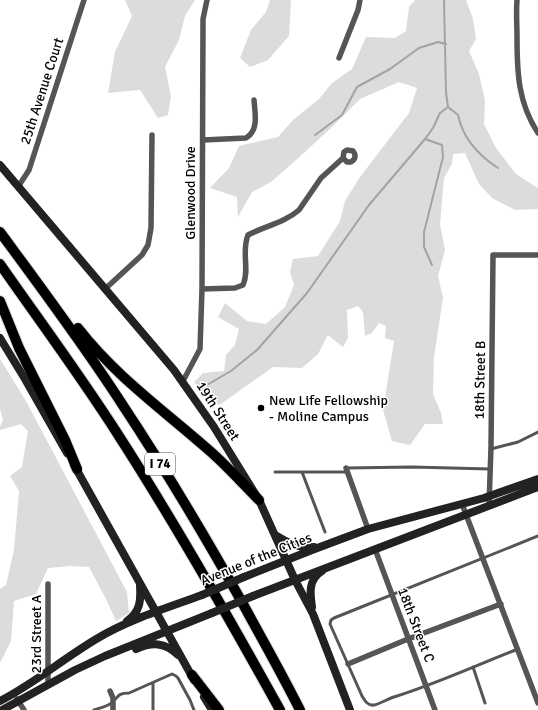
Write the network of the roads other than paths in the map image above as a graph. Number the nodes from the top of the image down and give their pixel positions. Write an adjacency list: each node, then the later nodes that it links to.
1 (84, 0): 12 (street, 25th Avenue Court)
2 (208, 0): 9 (street, Glenwood Drive)
3 (360, 0): 5 (street)
4 (517, 0): 7 (street)
5 (339, 58)
6 (254, 100): 9 (street)
7 (538, 133)
8 (152, 135): 17 (street)
9 (203, 140): 18 (street, Glenwood Drive)
10 (343, 158): 18 (street)
11 (0, 165): 12 (main road, 19th Street)
12 (18, 187): 17 (main road, 19th Street)
13 (0, 232): 16 (highway, I 74)
14 (538, 255): 23 (street, 18th Street B)
15 (0, 264): 78 (highway, I 74)
16 (38, 283): 32 (highway); 79 (highway, I 74)
17 (105, 288): 21 (main road, 19th Street)
18 (202, 288): 21 (street, Glenwood Drive)
19 (0, 301): 24 (highway)
20 (0, 338): 24 (main road)
21 (183, 381): 32 (main road, 19th Street)
22 (538, 432): 23 (lane)
23 (491, 449): 25 (street, 18th Street B)
24 (77, 469): 47 (main road)
25 (490, 469): 26 (lane); 31 (street, 18th Street B)
26 (346, 470): 28 (lane); 36 (street)
27 (276, 472): 28 (lane)
28 (302, 472): 37 (lane)
29 (538, 479): 31 (main road, Avenue of the Cities)
30 (538, 487): 34 (main road, Avenue of the Cities)
31 (489, 496): 33 (main road, Avenue of the Cities); 34 (street, 18th Street B)
32 (259, 500): 38 (main road, 19th Street)
33 (462, 504): 35 (street); 36 (main road, Avenue of the Cities)
34 (489, 505): 35 (main road, Avenue of the Cities)
35 (466, 514): 41 (main road, Avenue of the Cities); 42 (street)
36 (368, 529): 40 (main road, Avenue of the Cities)
37 (325, 532)
38 (274, 534): 40 (main road); 43 (main road, 19th Street)
39 (538, 536): 42 (lane)
40 (319, 547): 43 (main road, Avenue of the Cities)
41 (374, 549): 44 (main road, Avenue of the Cities); 48 (street, 18th Street C)
42 (484, 559): 48 (lane); 49 (street)
43 (286, 560): 45 (main road, 19th Street); 50 (main road, Avenue of the Cities, bridge)
44 (329, 566): 45 (main road, Avenue of the Cities); 51 (main road)
45 (295, 580): 51 (main road, 19th Street); 53 (main road, Avenue of the Cities, bridge)
46 (48, 584): 59 (street, 23rd Street A)
47 (140, 585): 50 (main road); 52 (main road)
48 (391, 594): 54 (street, 18th Street C); 56 (lane)
49 (501, 604): 54 (street); 55 (street)
50 (156, 612): 52 (main road, Avenue of the Cities); 53 (main road)
51 (313, 614): 80 (main road, 19th Street)
52 (117, 628): 59 (main road, Avenue of the Cities)
53 (167, 631): 57 (main road); 62 (main road, Avenue of the Cities)
54 (408, 639): 56 (street); 63 (street, 18th Street C)
55 (518, 649): 58 (lane); 69 (street)
56 (348, 664): 63 (lane)
57 (186, 665): 60 (main road); 62 (main road)
58 (473, 667): 63 (lane); 68 (lane)
59 (48, 672): 62 (street, 23rd Street A); 65 (main road, Avenue of the Cities)
60 (192, 675): 76 (main road); 77 (highway)
61 (153, 683): 66 (lane); 74 (lane); 75 (lane)
62 (48, 685): 65 (main road, Avenue of the Cities)
63 (426, 685): 81 (street, 18th Street C)
64 (110, 691): 66 (street)
65 (16, 698): 67 (main road, Avenue of the Cities); 70 (main road, Avenue of the Cities); 71 (street)
66 (113, 700): 72 (lane); 73 (street)
67 (0, 701)
68 (485, 703)
69 (538, 703)
70 (2, 710)
71 (24, 710)
72 (94, 710)
73 (113, 710)
74 (153, 710)
75 (194, 710)
76 (212, 710)
77 (219, 710)
78 (280, 710)
79 (300, 710)
80 (350, 710)
81 (435, 710)

